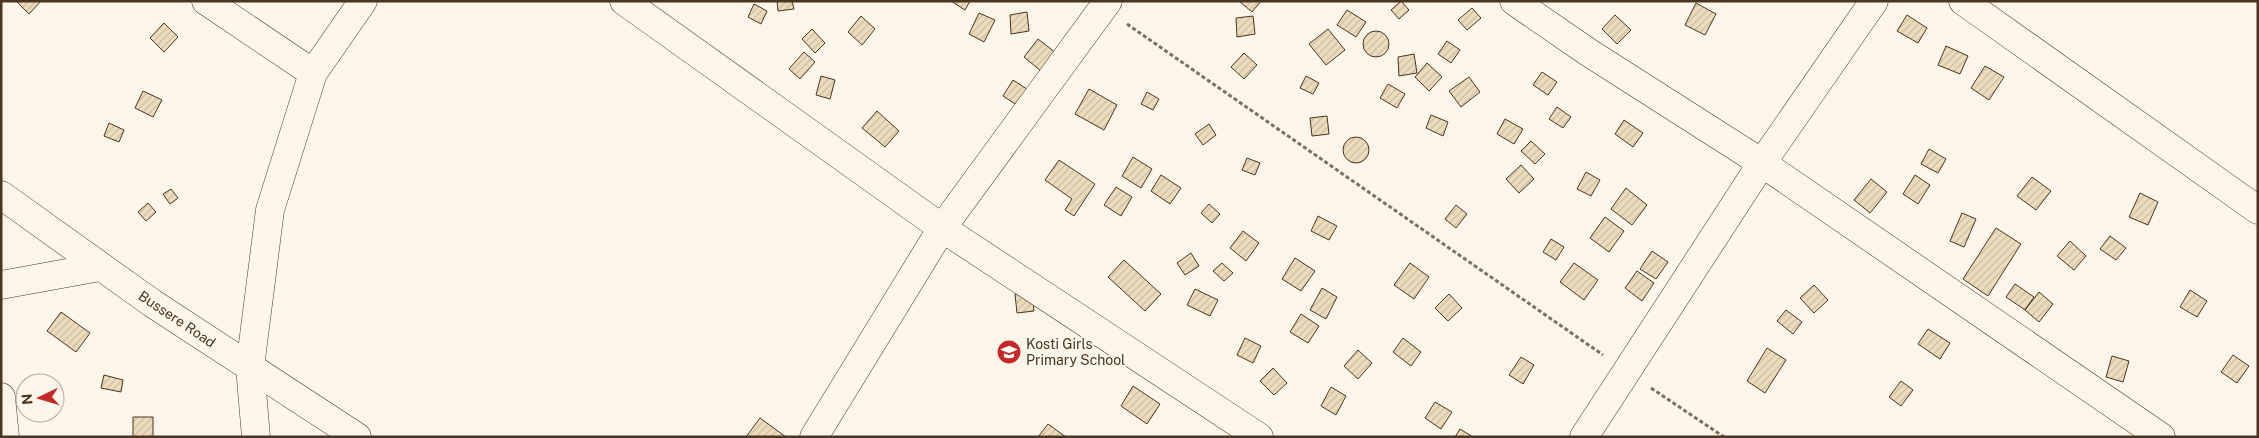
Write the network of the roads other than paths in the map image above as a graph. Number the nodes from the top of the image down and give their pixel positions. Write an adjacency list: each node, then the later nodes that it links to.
1 (206, 1): 8 (street)
2 (362, 1): 8 (street)
3 (624, 1): 12 (street)
4 (1514, 1): 9 (street)
5 (1874, 1): 9 (street)
6 (1963, 1): 11 (street)
7 (1106, 4): 12 (street)
8 (313, 72): 15 (street)
9 (1762, 164): 22 (street); 23 (street)
10 (1, 195): 13 (street, Bussere Road)
11 (2258, 210)
12 (942, 228): 20 (street); 21 (street)
13 (100, 267): 14 (street); 15 (street, Bussere Road)
14 (1, 285)
15 (250, 367): 18 (street); 19 (street, Bussere Road)
16 (1, 397): 17 (street)
17 (5, 437)
18 (256, 437)
19 (357, 437)
20 (814, 437)
21 (1259, 437)
22 (1584, 437)
23 (2161, 437)

